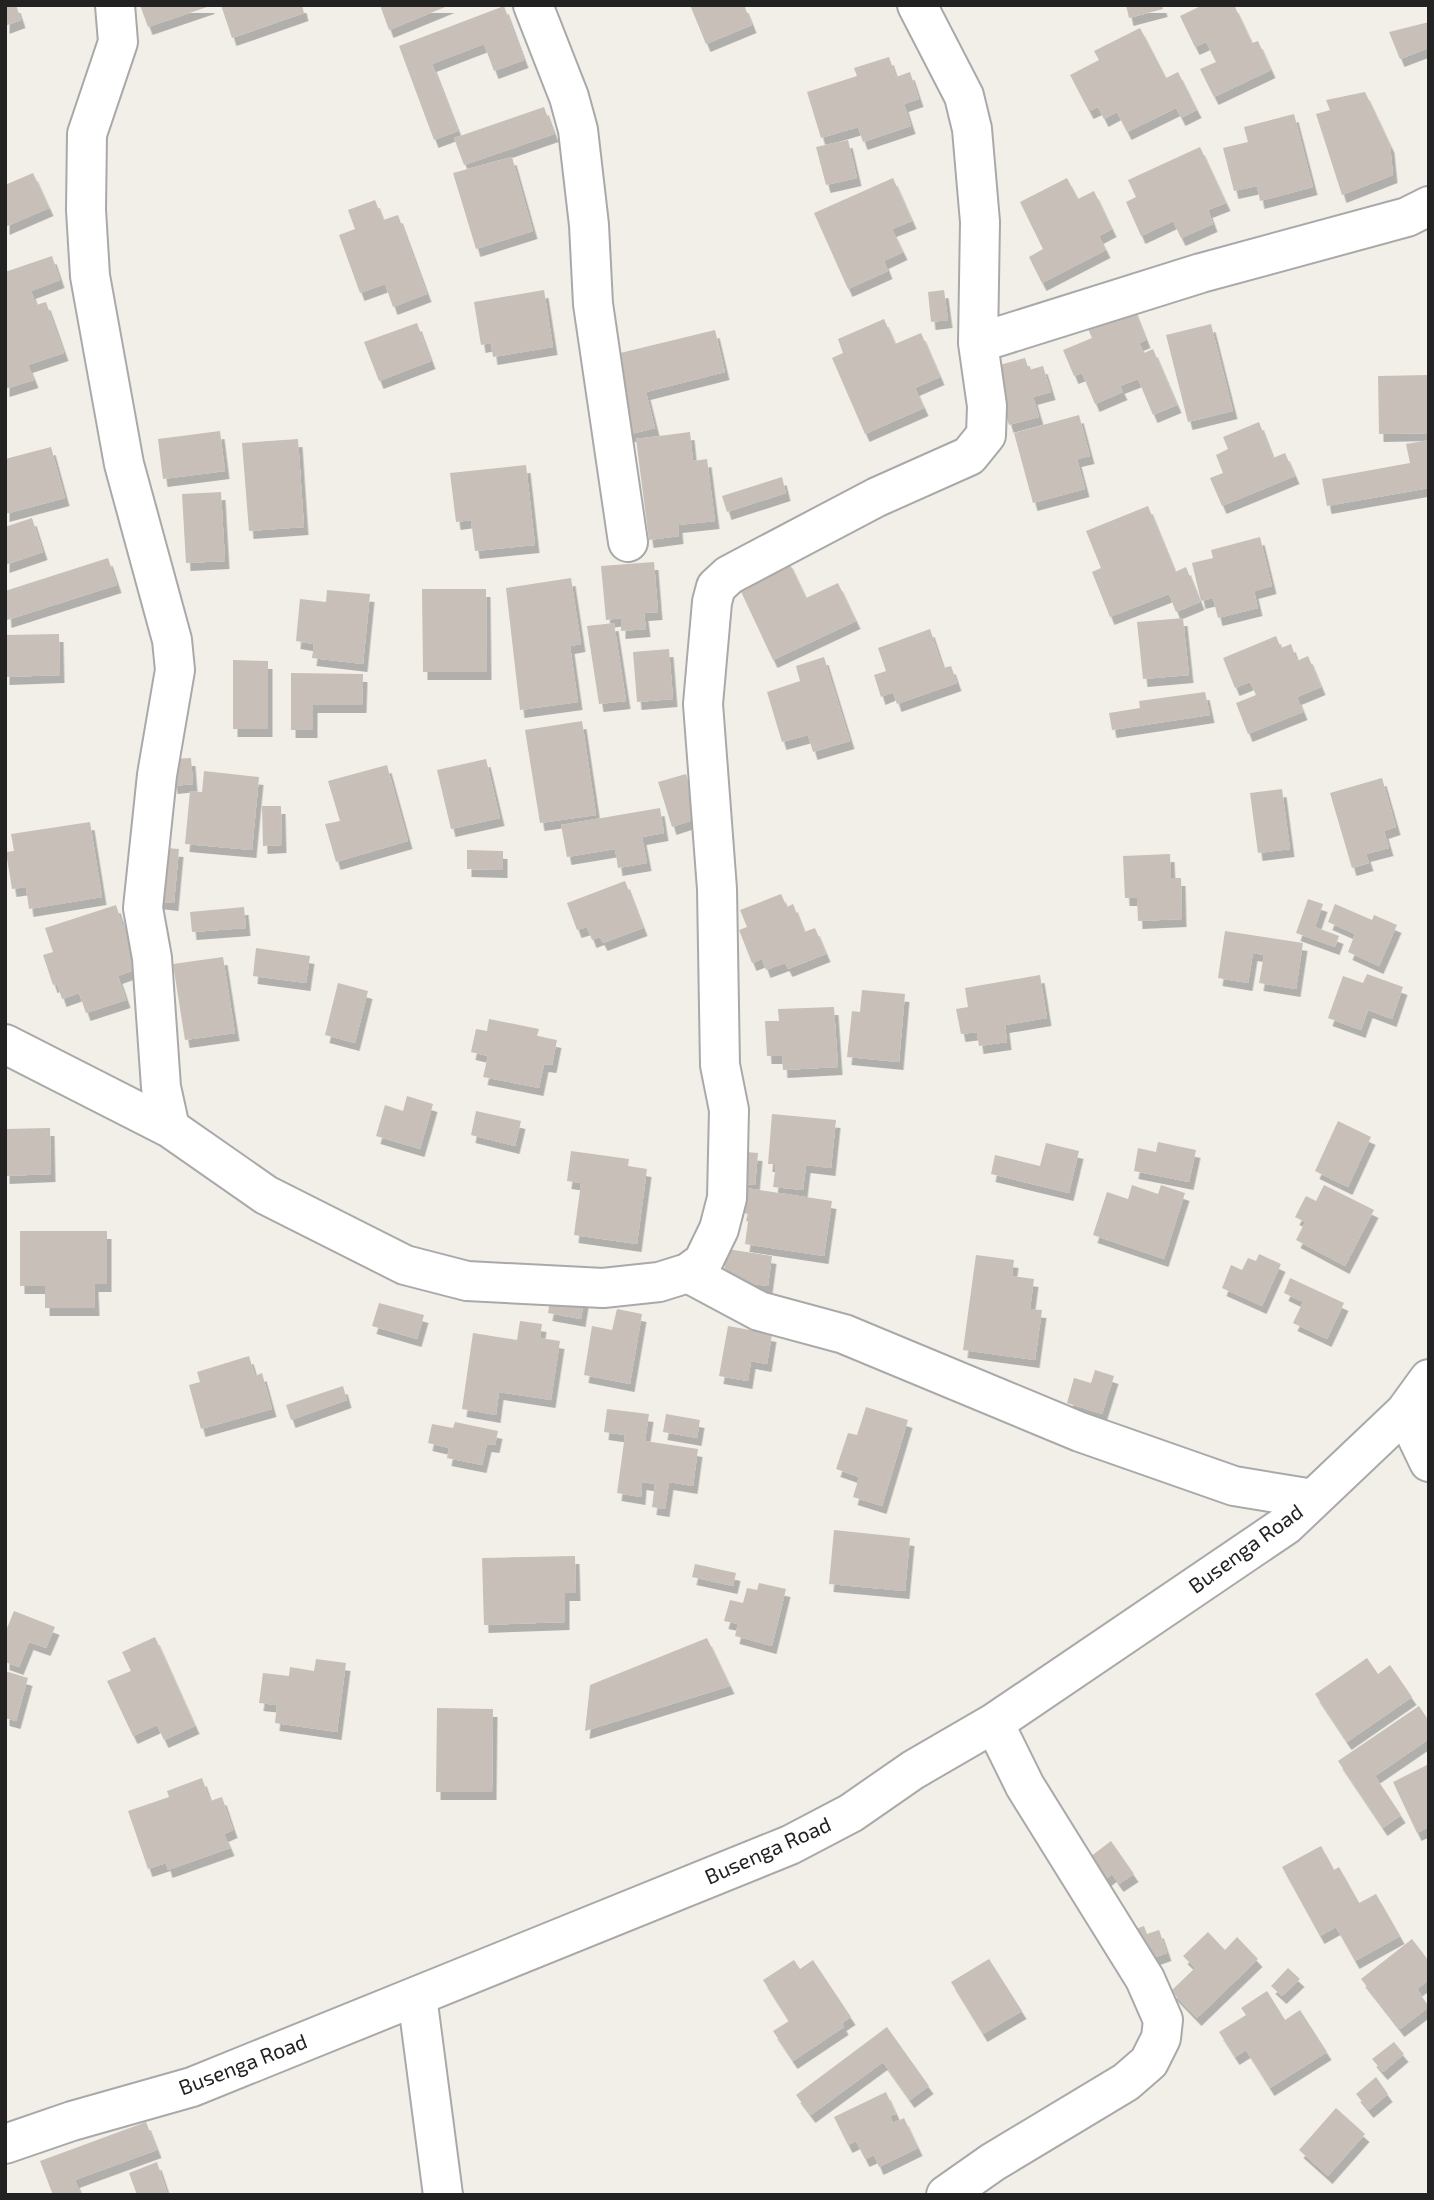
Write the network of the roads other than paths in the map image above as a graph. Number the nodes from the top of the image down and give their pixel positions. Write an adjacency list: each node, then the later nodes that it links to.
1 (115, 5): 8 (street)
2 (533, 5): 6 (street)
3 (917, 5): 5 (street)
4 (1422, 214): 5 (street)
5 (978, 343): 9 (street)
6 (628, 542)
7 (5, 1044): 8 (street)
8 (170, 1128): 9 (street)
9 (688, 1273): 13 (street)
10 (1429, 1379): 11 (street, Busenga Road)
11 (1405, 1412): 12 (street); 13 (street, Busenga Road)
12 (1429, 1462)
13 (1313, 1499): 14 (street, Busenga Road)
14 (993, 1723): 15 (street, Busenga Road); 18 (street)
15 (417, 1996): 16 (street, Busenga Road); 17 (street)
16 (5, 2144)
17 (443, 2195)
18 (946, 2195)

